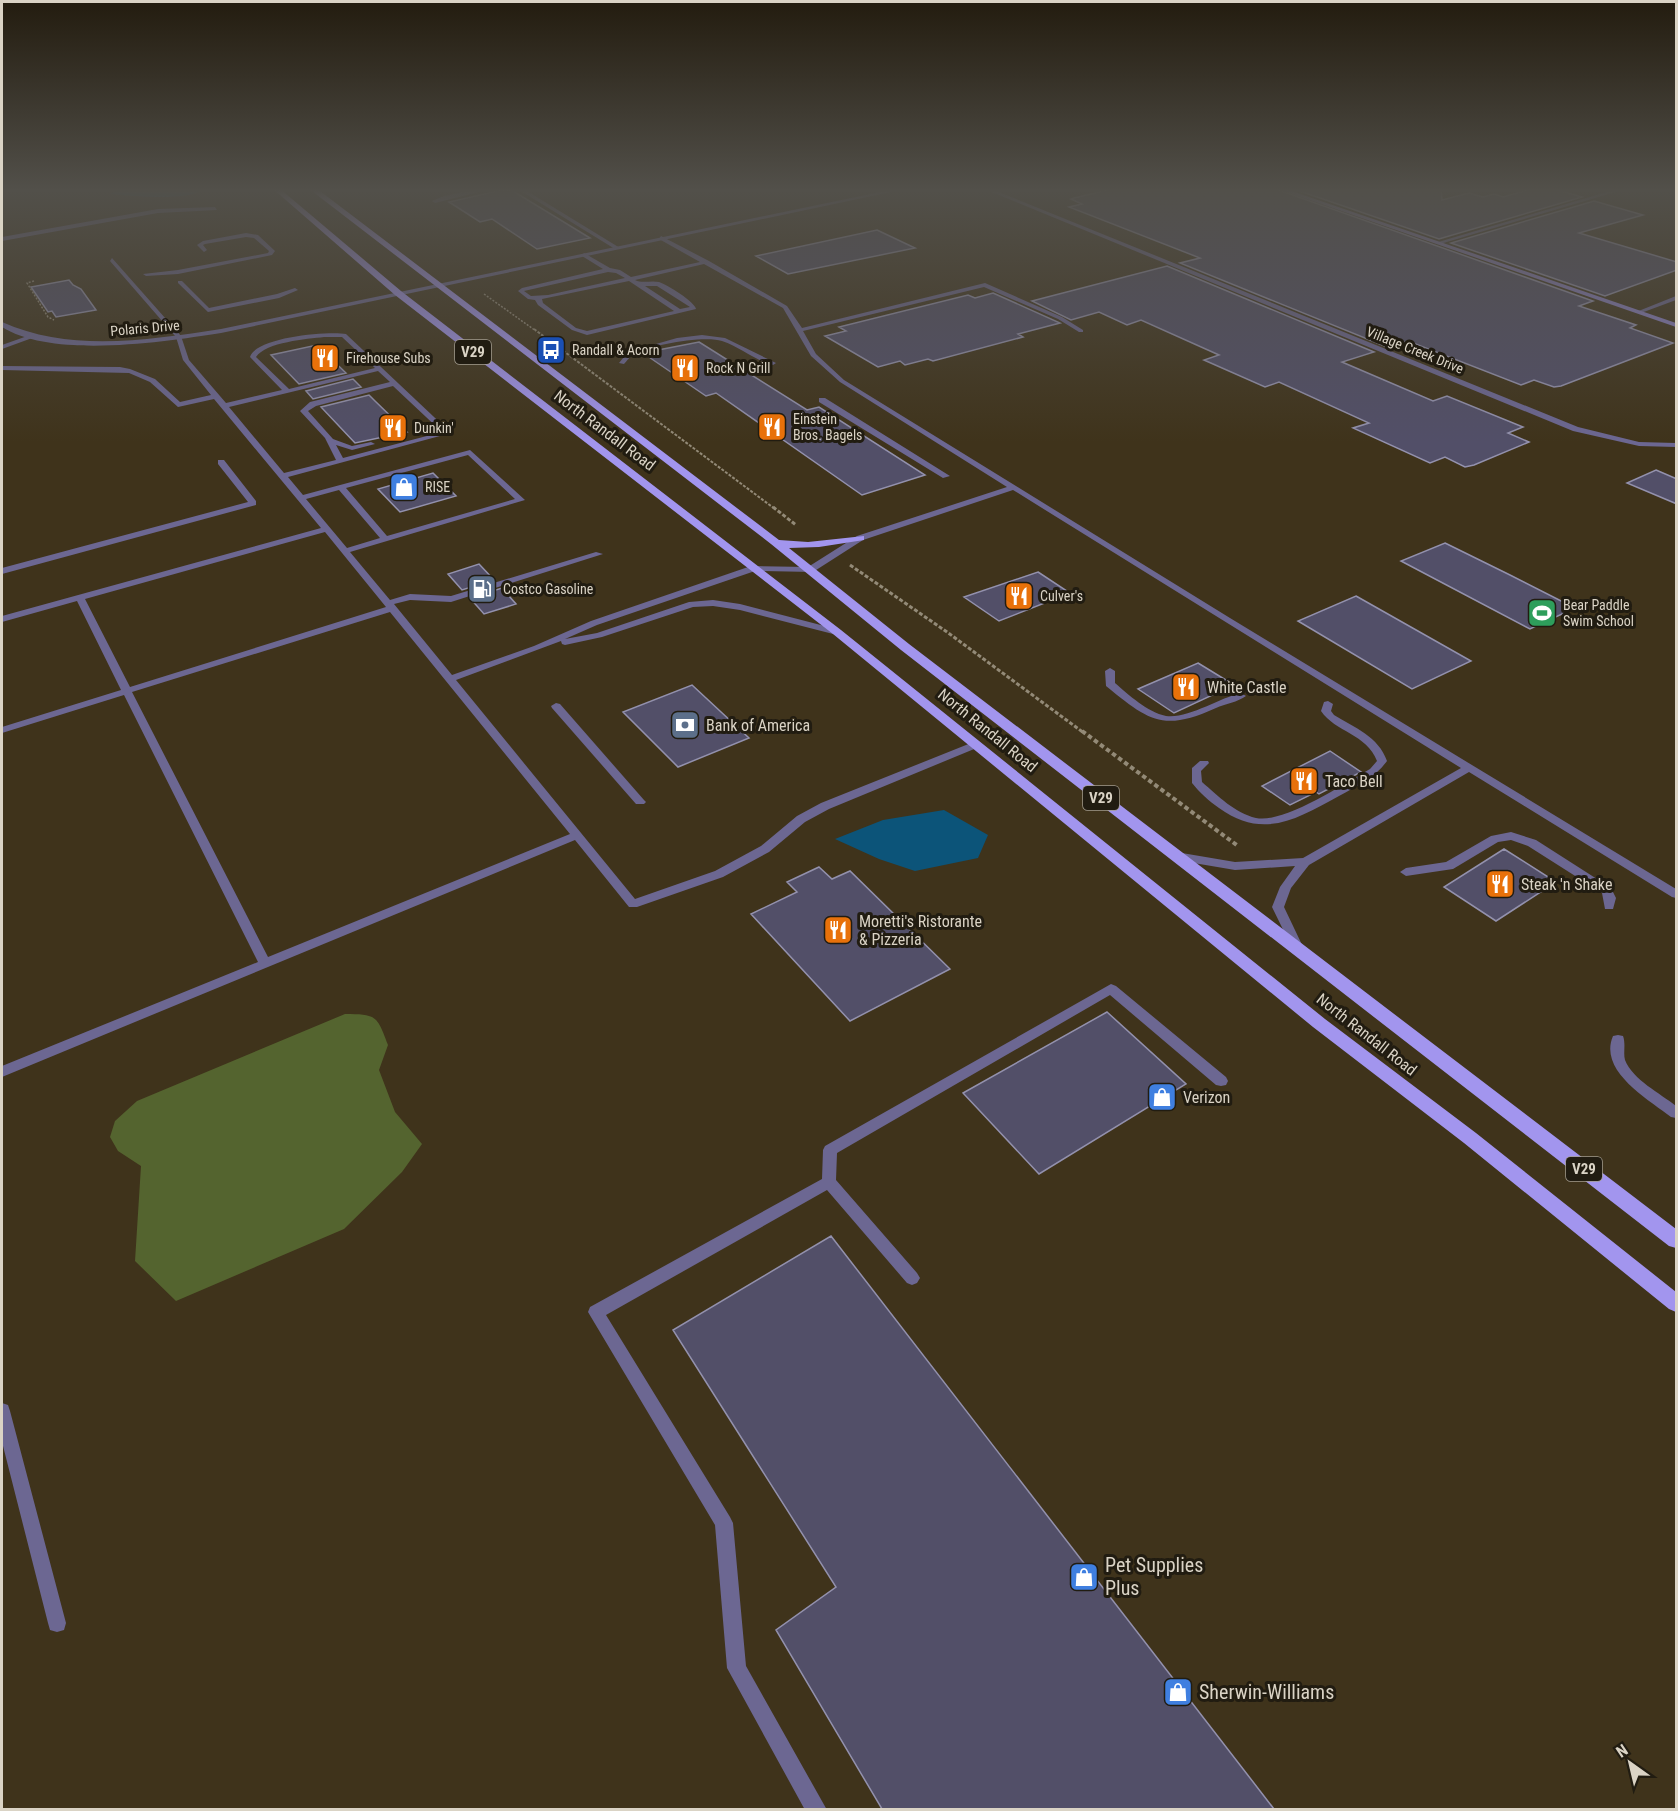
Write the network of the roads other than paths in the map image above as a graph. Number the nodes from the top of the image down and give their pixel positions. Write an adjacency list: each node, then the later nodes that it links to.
1 (123, 273): 28 (street)
2 (170, 273): 12 (street)
3 (374, 273): 18 (main road, North Randall Road / V29)
4 (421, 273): 16 (main road, North Randall Road / V29)
5 (498, 273): 16 (street, Polaris Drive)
6 (598, 273): 19 (street)
7 (622, 273): 13 (street)
8 (660, 273): 13 (street)
9 (725, 273): 25 (street)
10 (1192, 273): 41 (street, Village Creek Drive)
11 (1524, 273): 22 (street)
12 (146, 274)
13 (631, 279): 15 (street); 19 (street)
14 (180, 282): 17 (street)
15 (638, 284): 21 (street); 21 (street)
16 (437, 285): 18 (street, Polaris Drive); 52 (main road, North Randall Road / V29)
17 (295, 290)
18 (398, 293): 28 (street, Polaris Drive); 55 (main road, North Randall Road / V29)
19 (538, 298): 21 (street)
20 (1677, 298): 22 (street)
21 (680, 312)
22 (1639, 312): 24 (street)
23 (2, 324): 27 (street, Polaris Drive)
24 (1677, 325)
25 (800, 330): 26 (street); 47 (street)
26 (1081, 331)
27 (33, 336): 28 (street, Polaris Drive); 29 (street)
28 (179, 337): 36 (street)
29 (2, 347)
30 (622, 363): 31 (street)
31 (773, 363)
32 (2, 368): 36 (street)
33 (380, 369): 34 (street); 35 (street); 35 (street)
34 (395, 383): 39 (street); 40 (street)
35 (287, 391): 38 (street)
36 (216, 396): 38 (street)
37 (822, 399): 45 (street)
38 (224, 406): 44 (street)
39 (440, 426): 40 (street); 42 (street)
40 (329, 440): 42 (street)
41 (1677, 445)
42 (340, 460): 44 (street)
43 (221, 462): 57 (street)
44 (282, 476): 48 (street)
45 (946, 476)
46 (341, 488): 48 (street); 51 (street); 51 (street)
47 (1012, 488): 50 (street); 72 (street)
48 (301, 498): 49 (street)
49 (326, 529): 53 (street); 58 (street)
50 (860, 538): 52 (main road); 56 (street)
51 (386, 539): 53 (street)
52 (775, 542): 56 (main road, North Randall Road / V29)
53 (344, 551): 59 (street)
54 (598, 554): 59 (street)
55 (754, 568): 56 (street); 61 (main road, North Randall Road / V29); 62 (street)
56 (810, 570): 75 (main road, North Randall Road / V29)
57 (2, 571)
58 (79, 597): 60 (street); 65 (street)
59 (390, 606): 64 (street); 65 (street)
60 (2, 619)
61 (837, 632): 62 (street); 70 (main road, North Randall Road / V29)
62 (537, 648): 64 (street)
63 (1110, 671): 66 (street)
64 (449, 679): 74 (street)
65 (127, 691): 69 (street); 81 (street)
66 (1241, 696)
67 (1328, 704): 71 (street)
68 (556, 705): 73 (street)
69 (2, 730)
70 (975, 745): 74 (street); 89 (main road, North Randall Road / V29)
71 (1204, 763)
72 (1469, 768): 76 (street); 78 (street)
73 (640, 802)
74 (577, 835): 81 (street)
75 (1176, 856): 76 (street); 80 (main road, North Randall Road / V29)
76 (1305, 862): 80 (street)
77 (1406, 872): 79 (street)
78 (1677, 894)
79 (1609, 906)
80 (1298, 949): 87 (main road, North Randall Road / V29)
81 (266, 964): 83 (street)
82 (1618, 1040): 85 (street)
83 (2, 1072)
84 (1221, 1081): 86 (street)
85 (1677, 1113)
86 (829, 1182): 88 (street); 92 (street)
87 (1677, 1240)
88 (912, 1278)
89 (1677, 1303)
90 (2, 1411): 91 (street)
91 (57, 1623)
92 (817, 1809)

